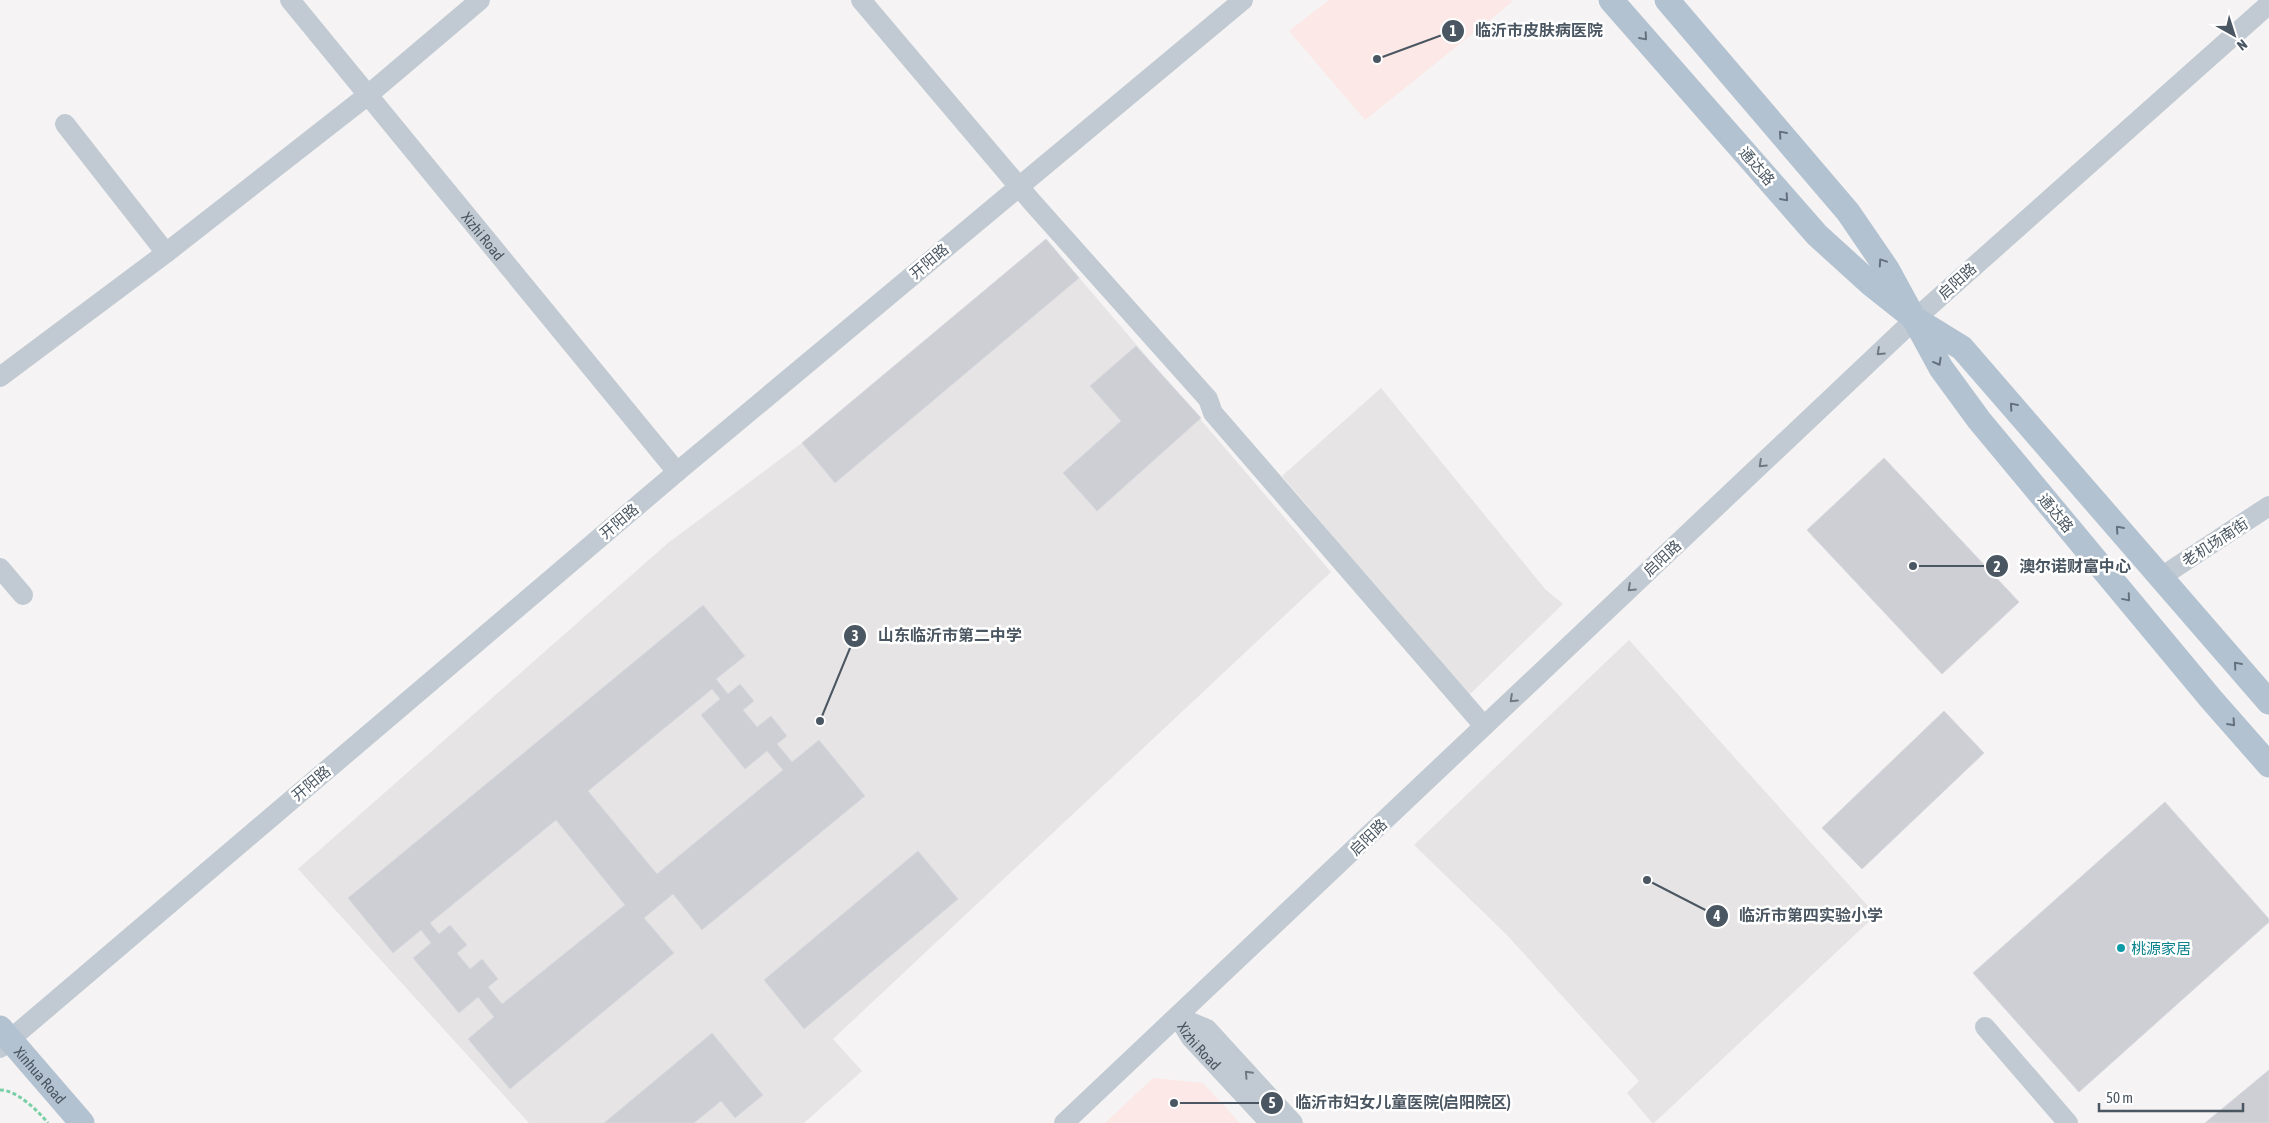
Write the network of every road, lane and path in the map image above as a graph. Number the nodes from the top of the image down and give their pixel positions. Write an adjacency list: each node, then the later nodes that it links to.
1 (290, 0): 8 (street, Xizhi Road)
2 (480, 0): 8 (street)
3 (861, 0): 10 (street)
4 (1243, 0): 10 (street, 开阳路)
5 (1611, 0): 12 (main road, 通达路, one-way to 12)
6 (1667, 0): 12 (main road, 通达路, one-way to 6)
7 (2269, 4): 12 (street, 启阳路)
8 (368, 95): 11 (street); 14 (street, Xizhi Road)
9 (65, 124): 11 (street)
10 (1019, 186): 14 (street, 开阳路); 20 (street)
11 (166, 253): 13 (street)
12 (1915, 319): 17 (main road, 通达路, one-way to 12); 20 (street, 启阳路, one-way to 20); 21 (main road, 通达路, one-way to 21)
13 (0, 377)
14 (677, 472): 24 (street, 开阳路)
15 (2269, 506): 17 (street, 老机场南街)
16 (0, 568): 18 (street)
17 (2161, 577): 19 (main road, 通达路, one-way to 17)
18 (23, 595)
19 (2269, 702)
20 (1484, 726): 22 (street, 启阳路)
21 (2269, 765)
22 (1178, 1017): 28 (street, 启阳路); 29 (street); 30 (street, Xizhi Road); 31 (street, Xizhi Road, one-way to 22)
23 (1985, 1027): 32 (street)
24 (3, 1038): 27 (main road, Xinhua Road)
25 (0, 1090): 26 (path)
26 (48, 1123)
27 (82, 1123)
28 (1064, 1123)
29 (1075, 1123)
30 (1270, 1123)
31 (1293, 1123)
32 (2068, 1123)

